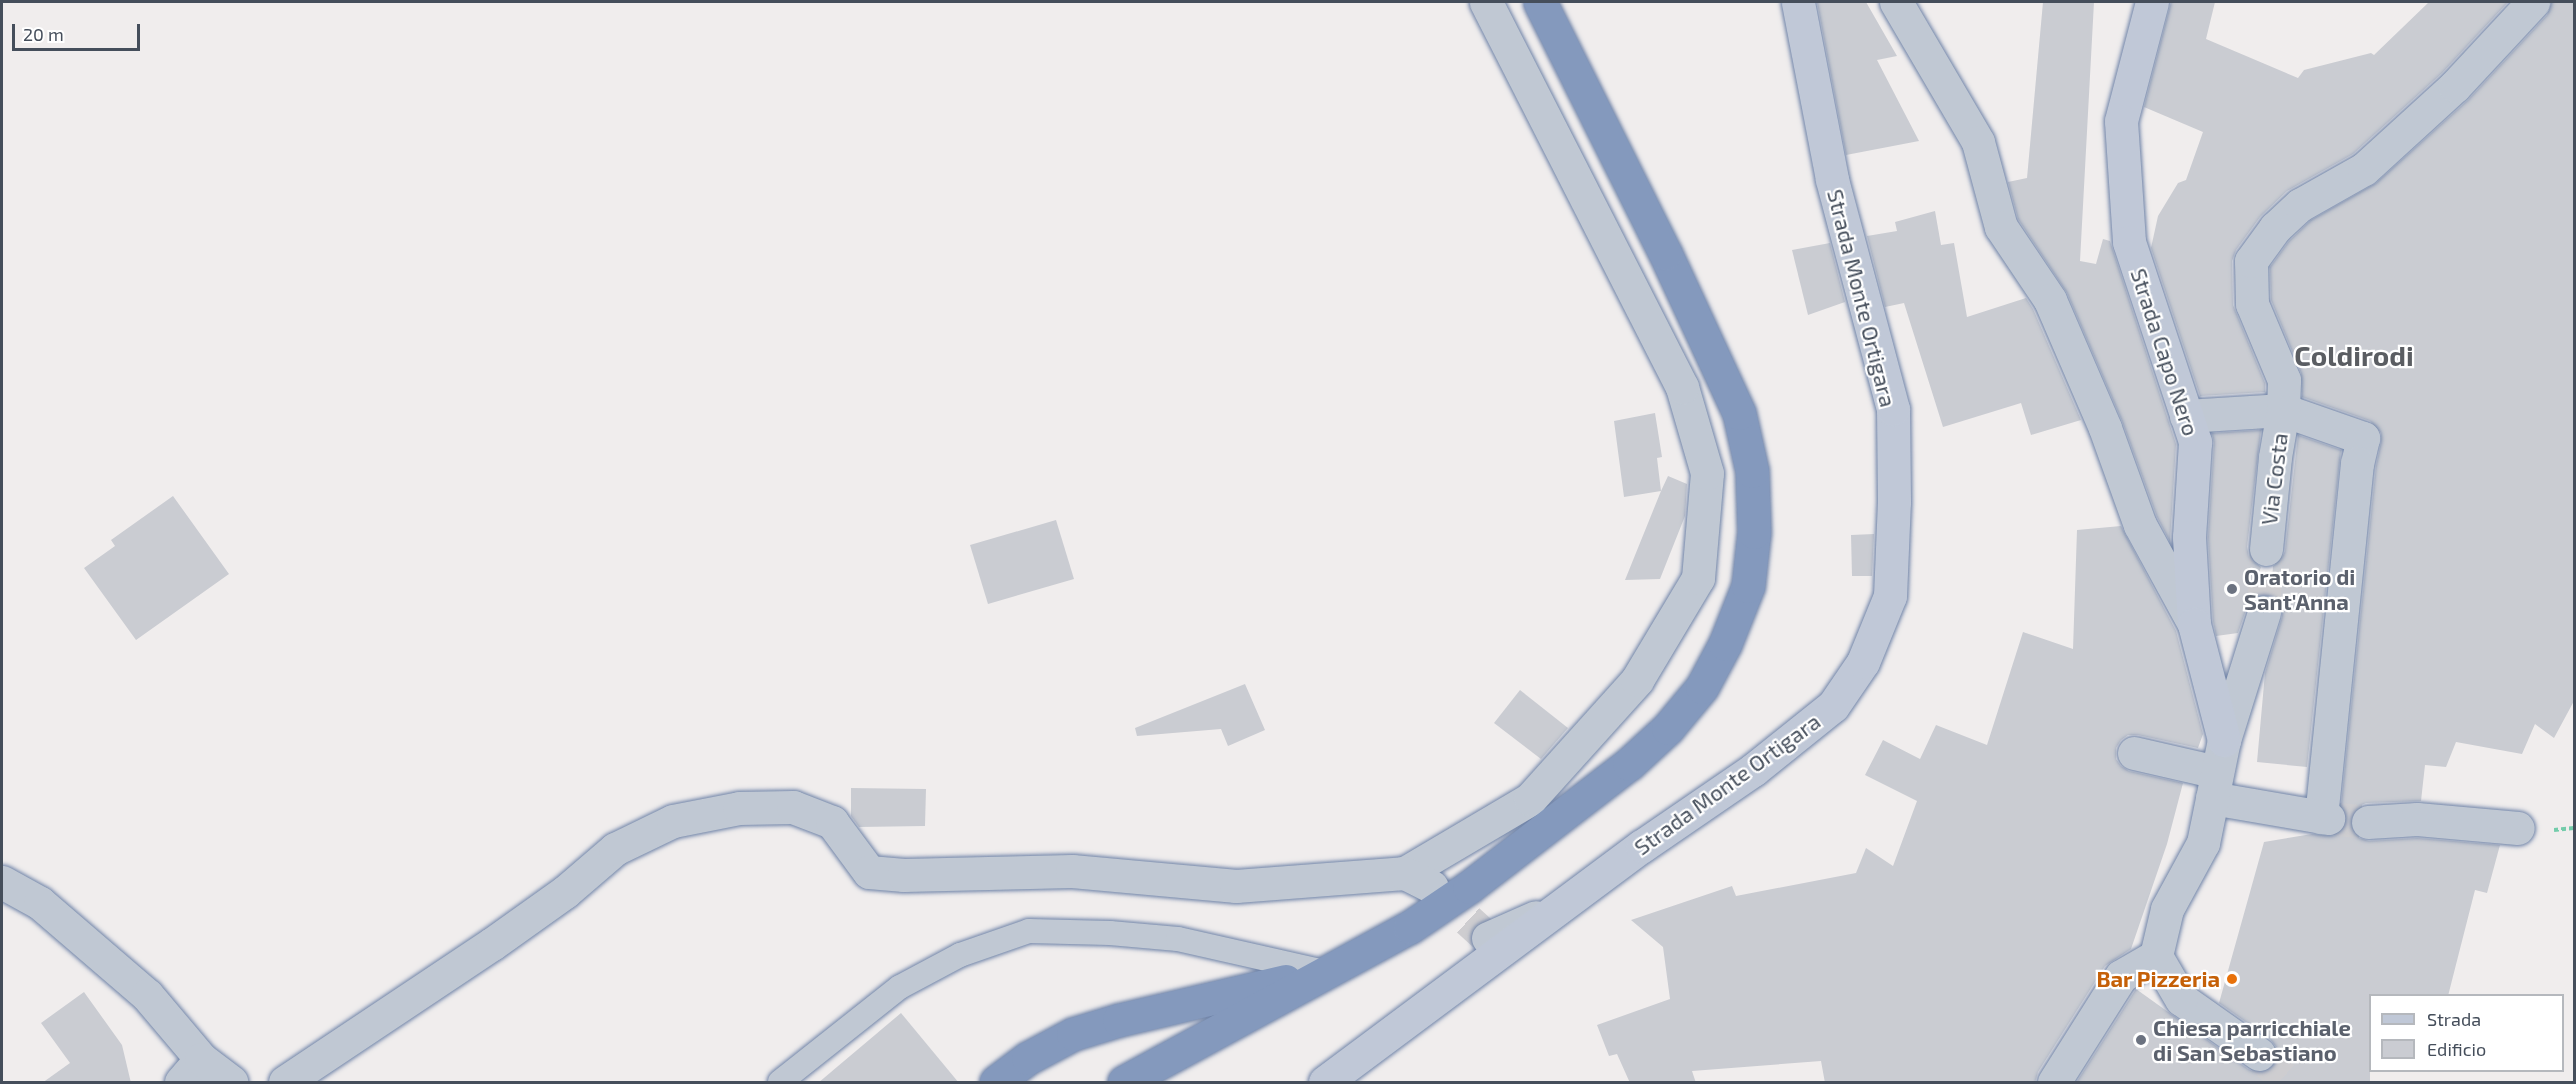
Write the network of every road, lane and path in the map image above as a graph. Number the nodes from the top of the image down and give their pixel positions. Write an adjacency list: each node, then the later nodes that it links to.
1 (1486, 2): 25 (street)
2 (1540, 2): 21 (highway)
3 (1798, 2): 18 (main road, Strada Monte Ortigara)
4 (1896, 2): 11 (street)
5 (2152, 2): 8 (main road, Strada Capo Nero)
6 (2533, 2): 7 (street, Via Costa)
7 (2283, 410): 8 (street); 9 (street, Via Costa); 14 (street)
8 (2186, 416): 11 (main road, Strada Capo Nero)
9 (2266, 549)
10 (2264, 612): 12 (street)
11 (2194, 624): 12 (main road, Strada Capo Nero)
12 (2224, 740): 14 (street)
13 (2134, 753): 14 (street)
14 (2215, 785): 20 (street)
15 (2368, 822): 16 (street)
16 (2518, 828)
17 (2, 882): 23 (street)
18 (1560, 907): 19 (street); 29 (main road, Strada Monte Ortigara)
19 (1488, 938)
20 (2156, 957): 22 (street); 30 (street)
21 (1325, 972): 26 (lane); 27 (highway); 28 (highway)
22 (2259, 1054)
23 (191, 1071): 24 (street)
24 (231, 1083)
25 (285, 1083)
26 (780, 1083)
27 (996, 1083)
28 (1124, 1083)
29 (1324, 1083)
30 (2054, 1083)

